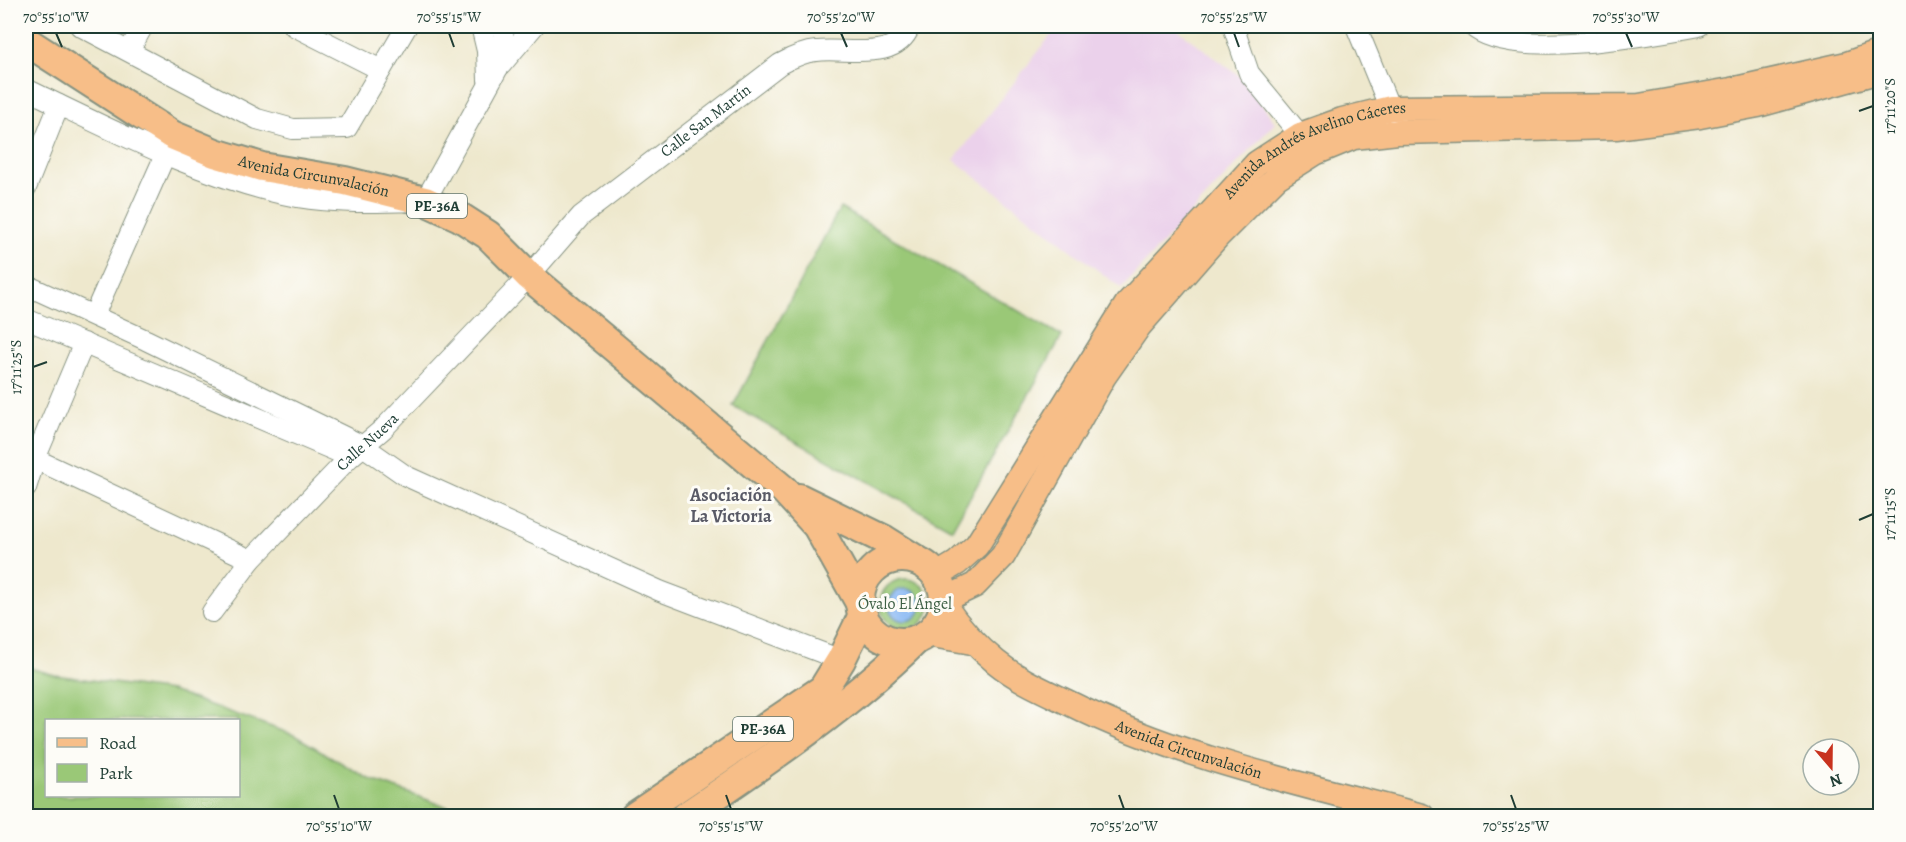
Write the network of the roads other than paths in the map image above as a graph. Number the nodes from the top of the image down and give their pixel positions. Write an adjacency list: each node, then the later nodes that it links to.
1 (80, 26): 14 (street)
2 (143, 26): 14 (street)
3 (294, 26): 16 (street)
4 (407, 26): 16 (street)
5 (481, 26): 18 (street)
6 (502, 26): 18 (street)
7 (534, 26): 18 (street)
8 (910, 26): 29 (street, Calle San Martín)
9 (1233, 26): 23 (street)
10 (1356, 26): 21 (street)
11 (1472, 26): 12 (street)
12 (1699, 26)
13 (26, 41): 27 (highway, Avenida Circunvalación / PE-36A)
14 (129, 51): 16 (street)
15 (1881, 52): 21 (main road, Avenida Andrés Avelino Cáceres)
16 (381, 70)
17 (1881, 71): 22 (main road, Avenida Andrés Avelino Cáceres)
18 (493, 76): 27 (street)
19 (26, 89): 20 (street)
20 (59, 105): 24 (street); 26 (street)
21 (1391, 108): 22 (street); 23 (main road, Avenida Andrés Avelino Cáceres)
22 (1398, 132): 28 (main road, Avenida Andrés Avelino Cáceres)
23 (1300, 135): 25 (main road, Avenida Andrés Avelino Cáceres)
24 (166, 153): 27 (street); 31 (street)
25 (1238, 184): 28 (main road); 39 (main road, Avenida Andrés Avelino Cáceres)
26 (26, 185)
27 (425, 201): 29 (highway, Avenida Circunvalación / PE-36A)
28 (1248, 206): 39 (main road, Avenida Andrés Avelino Cáceres)
29 (529, 276): 34 (street, Calle Nueva); 37 (highway, Avenida Circunvalación / PE-36A)
30 (26, 285): 31 (street)
31 (94, 315): 34 (street)
32 (26, 319): 33 (street)
33 (84, 343): 34 (street); 35 (street)
34 (357, 451): 38 (street, Calle Nueva); 44 (street)
35 (35, 459): 36 (street); 38 (street)
36 (26, 488)
37 (784, 490): 39 (highway, Avenida Circunvalación / PE-36A); 40 (highway, Avenida Circunvalación / PE-36A)
38 (251, 560): 41 (street, Calle Nueva)
39 (936, 585): 40 (highway); 42 (highway); 43 (main road, Avenida Circunvalación)
40 (861, 609): 42 (highway); 44 (highway, PE-36A)
41 (212, 612)
42 (922, 636): 43 (main road); 46 (highway, PE-36A)
43 (972, 642): 47 (main road, Avenida Circunvalación)
44 (841, 660): 45 (highway, PE-36A)
45 (635, 816)
46 (686, 816)
47 (1422, 816)

